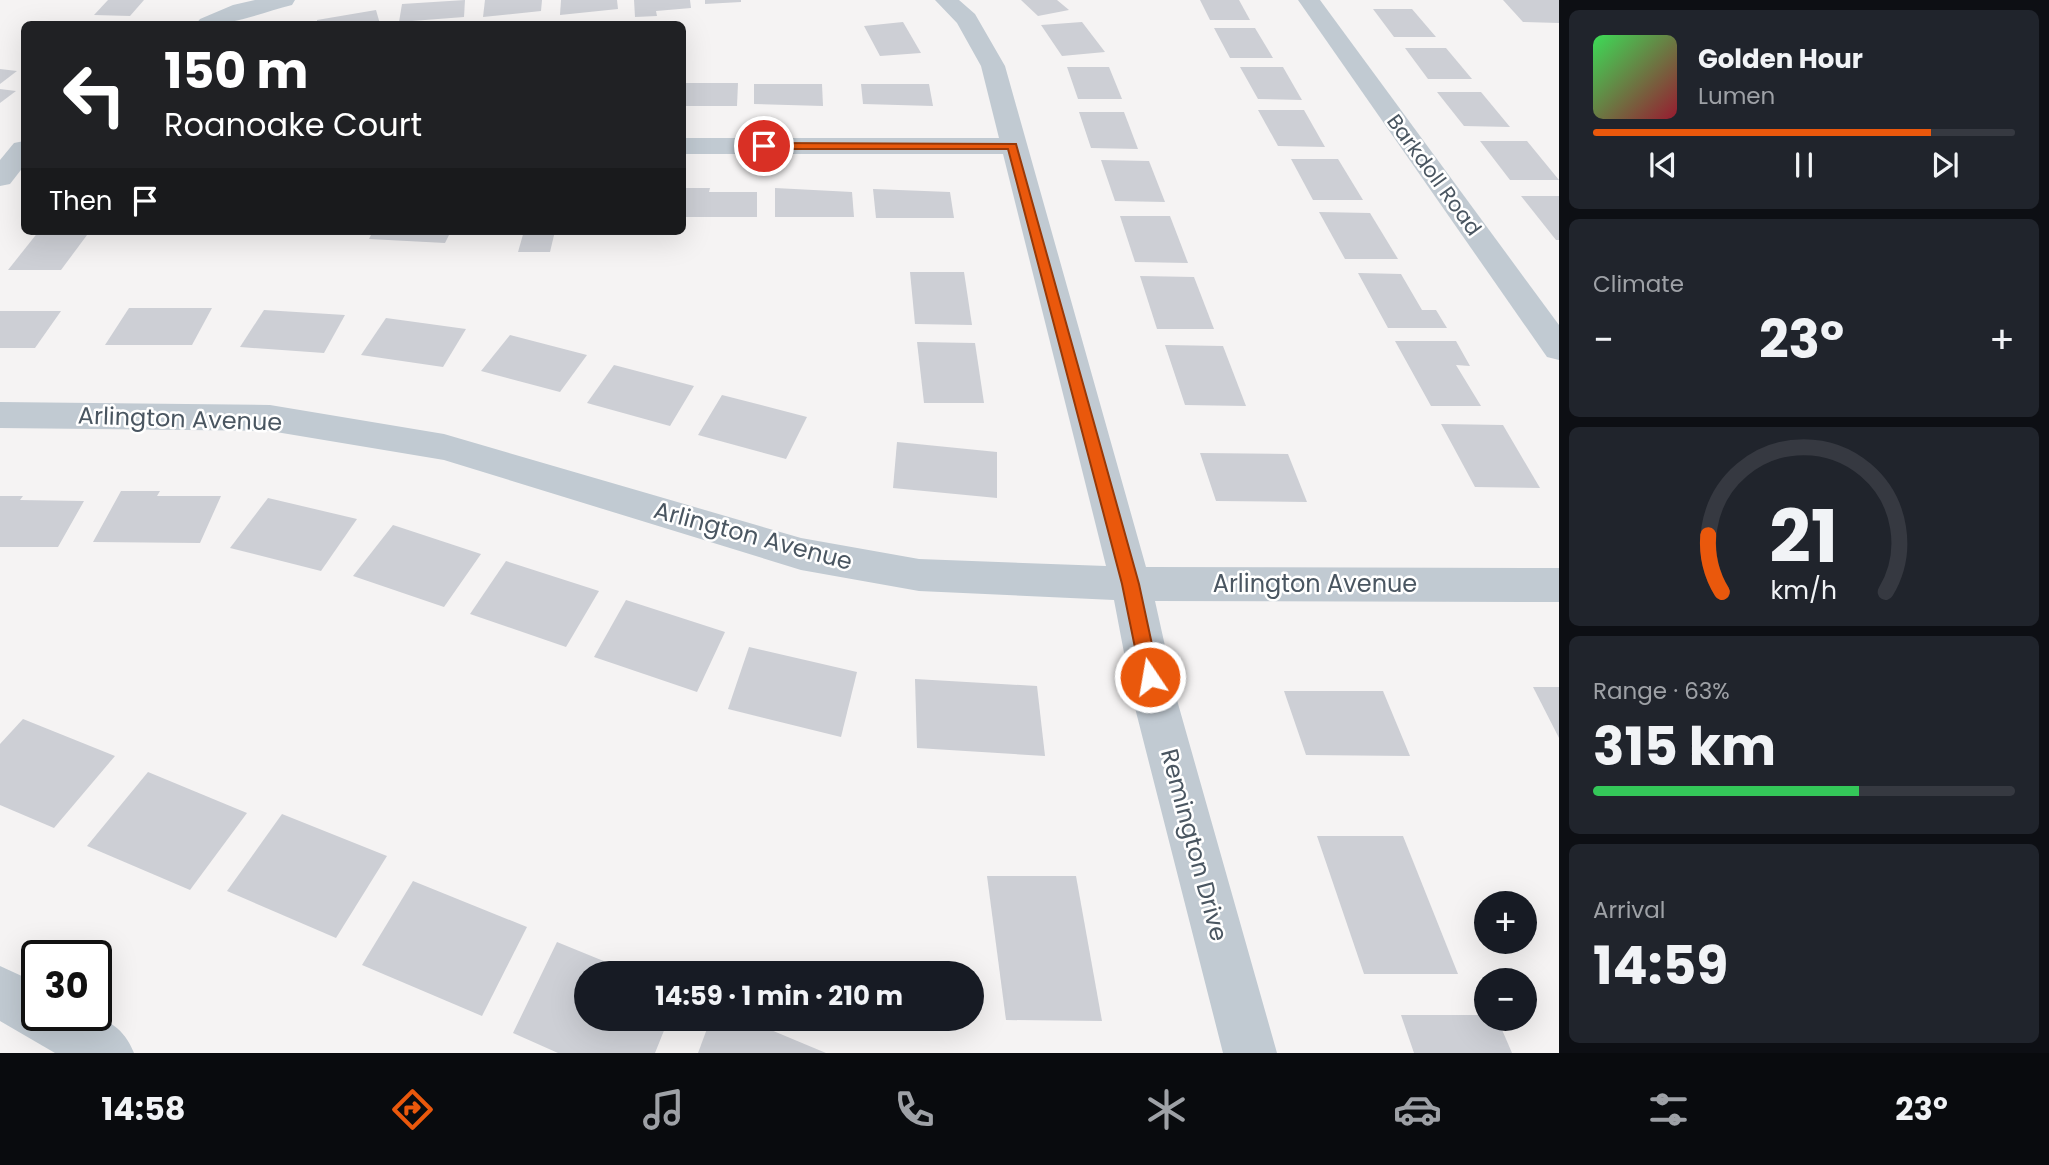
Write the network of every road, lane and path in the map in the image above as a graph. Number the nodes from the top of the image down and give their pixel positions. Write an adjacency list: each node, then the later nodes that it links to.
1 (284, 0): 4 (street)
2 (946, 0): 7 (street, Remington Drive)
3 (1309, 0): 10 (street, Barkdoll Road)
4 (237, 5): 5 (street)
5 (213, 21)
6 (686, 146): 7 (street)
7 (1012, 146): 12 (street, Remington Drive)
8 (21, 153): 9 (street)
9 (0, 178)
10 (1559, 349)
11 (0, 415): 12 (street, Arlington Avenue)
12 (1130, 584): 13 (street, Arlington Avenue); 18 (street, Remington Drive)
13 (1559, 585)
14 (0, 992): 15 (street)
15 (21, 1004)
16 (69, 1031): 17 (street)
17 (107, 1053)
18 (1250, 1053)

